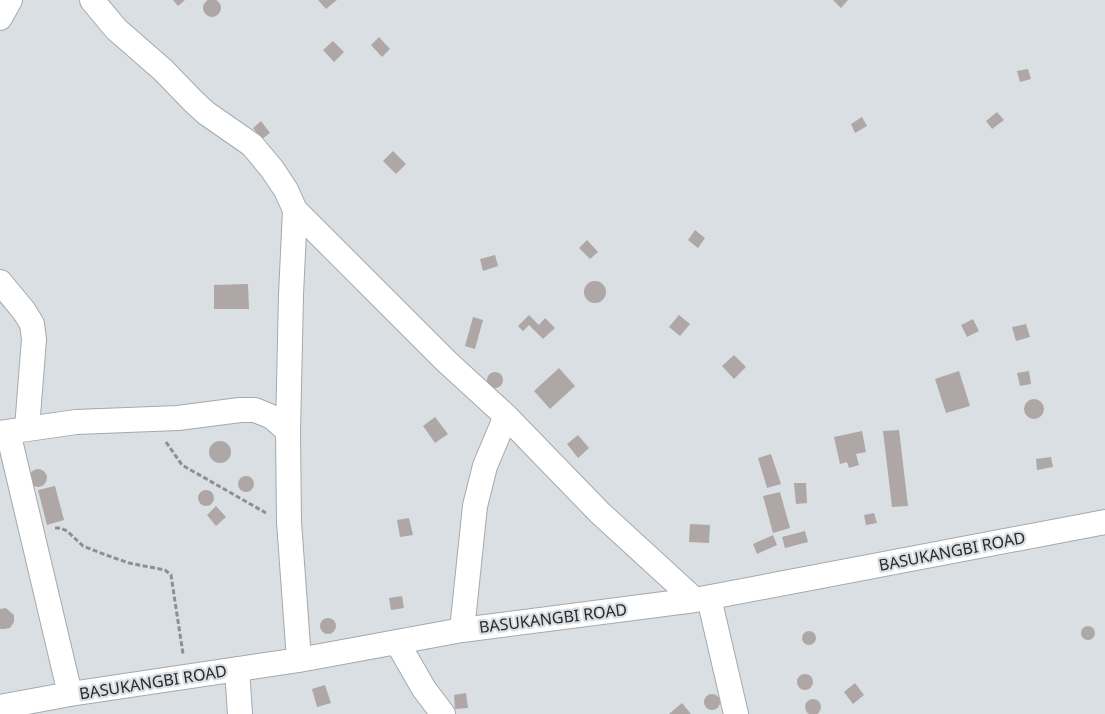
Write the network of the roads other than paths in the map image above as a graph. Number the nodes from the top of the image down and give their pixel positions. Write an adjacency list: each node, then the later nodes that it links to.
1 (10, 0): 3 (street)
2 (92, 0): 4 (street)
3 (0, 18)
4 (295, 210): 6 (street); 8 (street)
5 (0, 282): 7 (street)
6 (506, 416): 10 (street); 11 (street)
7 (12, 431): 8 (street); 15 (street)
8 (288, 431): 13 (street)
9 (1105, 522): 10 (street, BASUKANGBI ROAD)
10 (702, 599): 11 (street, BASUKANGBI ROAD); 19 (street)
11 (462, 630): 12 (street, BASUKANGBI ROAD)
12 (397, 642): 13 (street, BASUKANGBI ROAD); 18 (street)
13 (299, 660): 14 (street, BASUKANGBI ROAD)
14 (237, 669): 15 (street, BASUKANGBI ROAD); 17 (street)
15 (70, 694): 16 (street, BASUKANGBI ROAD)
16 (0, 707)
17 (240, 714)
18 (443, 714)
19 (736, 714)

